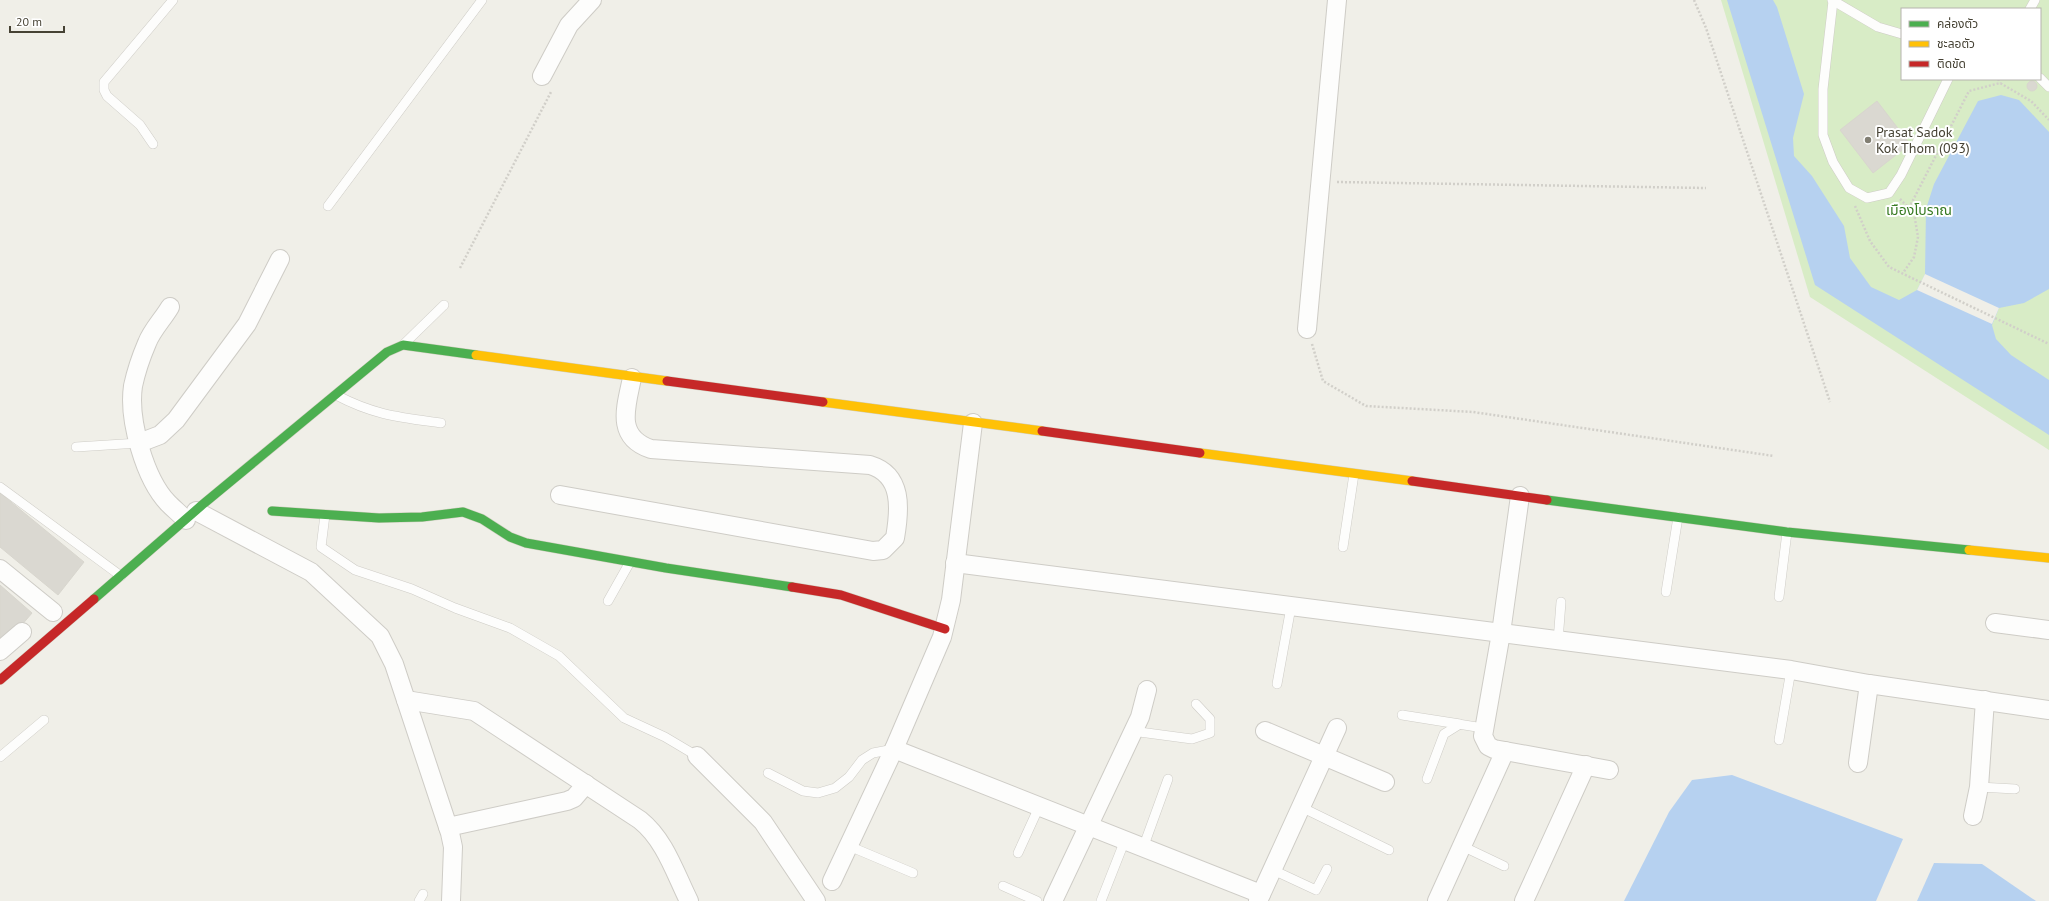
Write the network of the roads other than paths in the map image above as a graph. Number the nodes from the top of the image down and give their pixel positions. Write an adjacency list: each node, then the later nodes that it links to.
1 (173, 0): 11 (lane)
2 (482, 0): 12 (lane)
3 (592, 0): 9 (street)
4 (1337, 0): 16 (street)
5 (1832, 1): 6 (lane); 8 (lane)
6 (1901, 34)
7 (2041, 79): 10 (lane)
8 (1948, 80)
9 (547, 82)
10 (2049, 87)
11 (153, 144)
12 (328, 206)
13 (280, 259): 23 (street)
14 (444, 305): 17 (lane)
15 (170, 308): 23 (street)
16 (1307, 329)
17 (402, 346): 18 (street); 19 (street)
18 (632, 378): 21 (street); 26 (street)
19 (336, 395): 20 (lane); 29 (street)
20 (441, 423)
21 (973, 423): 24 (street); 36 (street)
22 (76, 447): 23 (lane)
23 (140, 449): 29 (street)
24 (1354, 474): 27 (street); 33 (lane)
25 (0, 487): 38 (lane)
26 (560, 495)
27 (1520, 496): 31 (street); 49 (street)
28 (272, 511): 30 (street)
29 (195, 512): 38 (street); 57 (street)
30 (325, 515): 35 (street); 69 (lane)
31 (1678, 517): 32 (street); 39 (lane)
32 (1787, 532): 34 (street); 40 (lane)
33 (1343, 547)
34 (2049, 558)
35 (630, 562): 41 (lane); 46 (street)
36 (956, 563): 43 (street); 46 (street)
37 (0, 570): 44 (street)
38 (121, 576): 53 (street)
39 (1666, 592)
40 (1779, 597)
41 (608, 601)
42 (1562, 602): 50 (lane)
43 (1291, 607): 49 (street); 54 (lane)
44 (53, 612)
45 (1995, 623): 47 (street)
46 (945, 628): 67 (street)
47 (2049, 630)
48 (22, 632): 51 (street)
49 (1501, 633): 50 (street); 63 (street)
50 (1558, 641): 52 (street)
51 (0, 651)
52 (1791, 670): 55 (street); 66 (lane)
53 (0, 680)
54 (1277, 684)
55 (1869, 684): 58 (street); 72 (street)
56 (1147, 690): 64 (street)
57 (406, 700): 79 (street); 85 (street)
58 (1985, 700): 60 (street); 80 (street)
59 (1196, 704): 64 (lane)
60 (2049, 710)
61 (44, 720): 70 (lane)
62 (1337, 728): 71 (street)
63 (1483, 728): 68 (street); 76 (lane)
64 (1132, 731): 86 (street)
65 (1265, 731): 71 (street)
66 (1779, 740)
67 (894, 749): 75 (lane); 82 (street); 88 (street)
68 (1505, 751): 73 (street); 89 (street)
69 (697, 756): 102 (street)
70 (0, 757)
71 (1323, 757): 78 (street); 83 (street)
72 (1858, 762)
73 (1586, 765): 74 (street); 107 (street)
74 (1610, 770)
75 (768, 773)
76 (1428, 778)
77 (1168, 779): 90 (lane)
78 (1385, 782)
79 (586, 784): 85 (street); 101 (street)
80 (1979, 787): 81 (lane); 84 (street)
81 (2015, 789)
82 (1039, 807): 86 (street); 92 (lane)
83 (1301, 807): 91 (lane); 95 (street)
84 (1973, 816)
85 (448, 827): 100 (street)
86 (1089, 827): 87 (street); 104 (street)
87 (1125, 840): 90 (street); 105 (lane)
88 (848, 846): 96 (lane); 97 (street)
89 (1462, 846): 93 (lane); 106 (street)
90 (1143, 848): 99 (street)
91 (1389, 850)
92 (1018, 853)
93 (1504, 866)
94 (1327, 869): 95 (lane)
95 (1273, 870): 99 (street)
96 (913, 873)
97 (832, 881)
98 (1003, 886): 103 (lane)
99 (1260, 898)
100 (451, 901)
101 (688, 901)
102 (816, 901)
103 (1037, 901)
104 (1053, 901)
105 (1101, 901)
106 (1438, 901)
107 (1524, 901)

